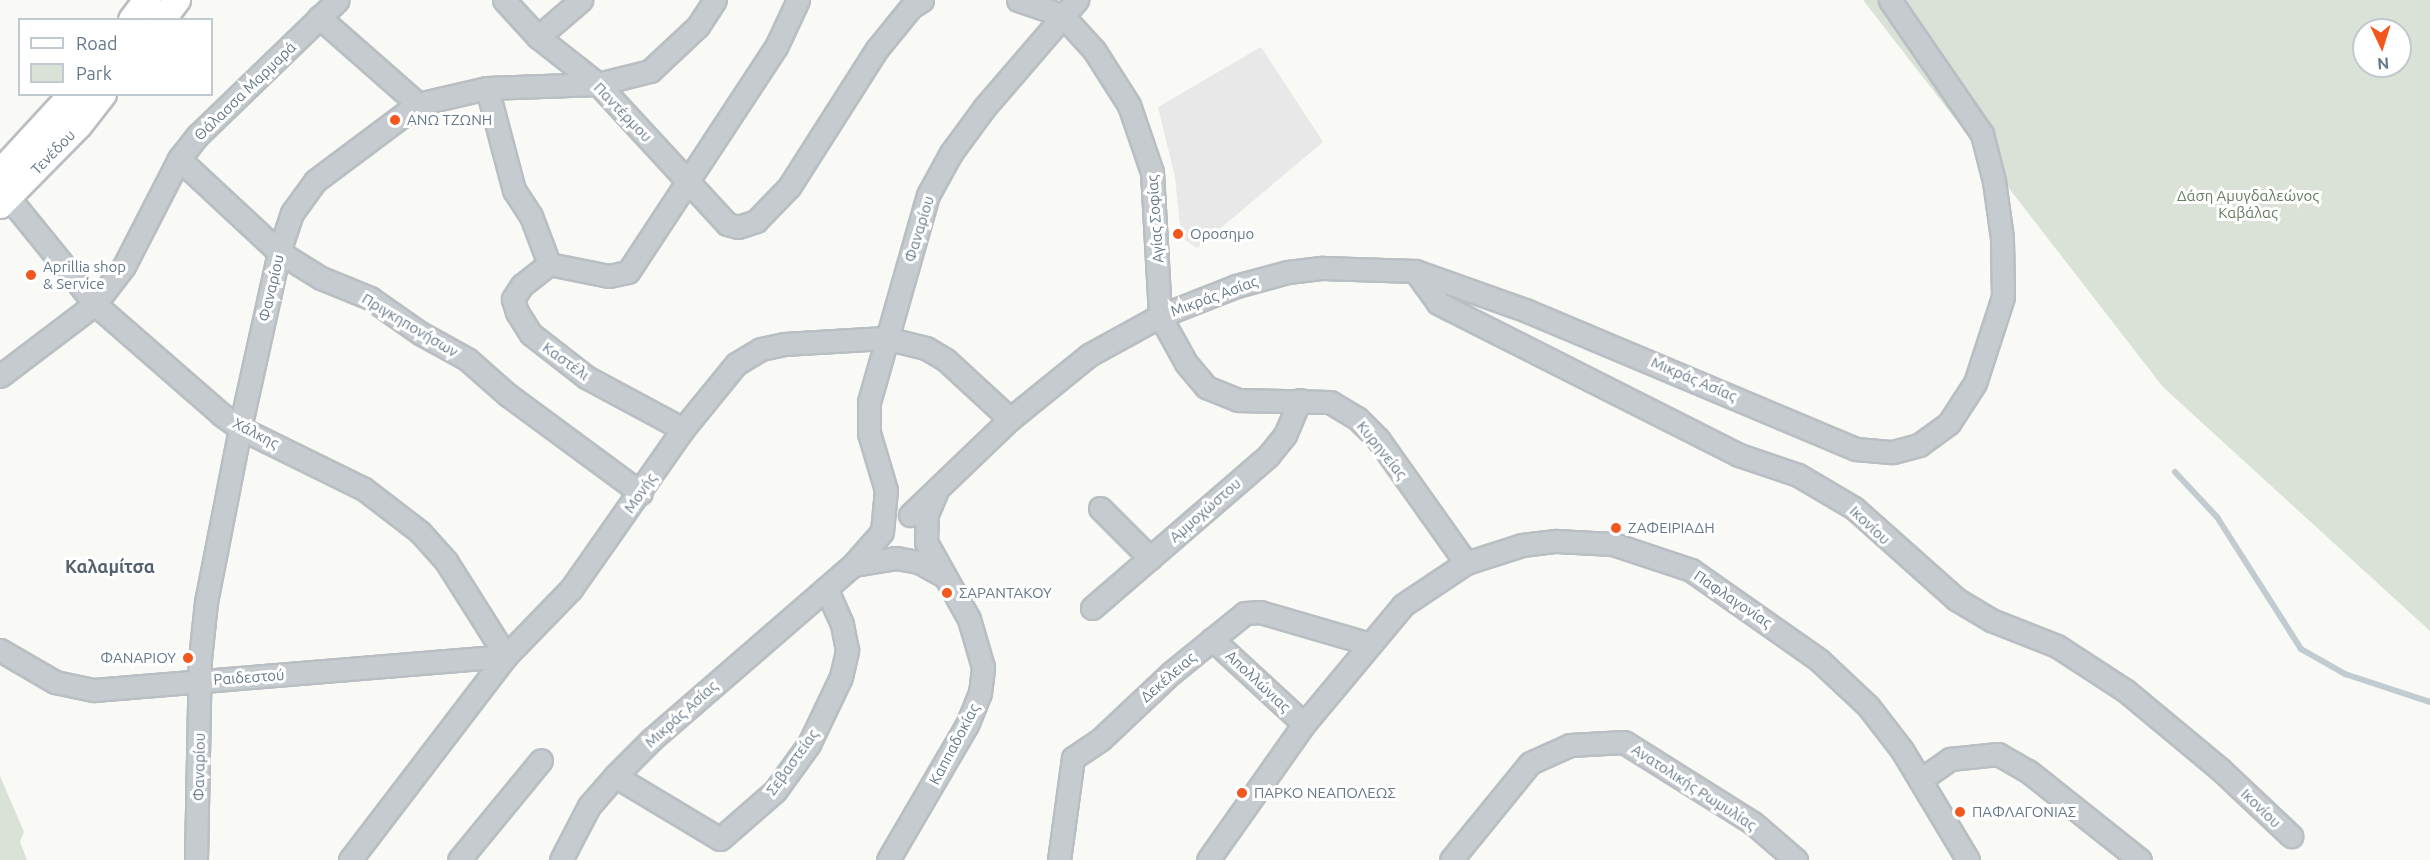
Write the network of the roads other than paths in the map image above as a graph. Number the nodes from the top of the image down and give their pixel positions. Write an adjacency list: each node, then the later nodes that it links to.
1 (147, 0): 14 (main road)
2 (177, 0): 15 (main road)
3 (338, 0): 13 (street, Θάλασσα Μαρμαρά)
4 (504, 0): 16 (street, Παντέρμου)
5 (582, 0): 16 (street)
6 (715, 0): 17 (street, Φαναρίου)
7 (798, 0): 24 (street)
8 (922, 0): 24 (street, Παντέρμου)
9 (1018, 0): 12 (street)
10 (1077, 0): 12 (street, Φαναρίου)
11 (1890, 0): 28 (street, Μικράς Ασίας)
12 (1062, 15): 30 (street, Αγίας Σοφίας); 31 (street, Φαναρίου)
13 (319, 17): 21 (street); 22 (street, Θάλασσα Μαρμαρά)
14 (134, 18)
15 (164, 18)
16 (538, 37): 17 (street, Παντέρμου)
17 (598, 84): 18 (street, Φαναρίου); 24 (street, Παντέρμου)
18 (487, 88): 21 (street, Φαναρίου); 27 (street)
19 (71, 96): 23 (main road, Τενέδου)
20 (101, 96): 25 (main road, Τενέδου)
21 (418, 104): 26 (street, Φαναρίου)
22 (179, 159): 26 (street, Πριγκηπονήσων); 29 (street, Θάλασσα Μαρμαρά)
23 (0, 173)
24 (688, 180): 27 (street)
25 (4, 202): 29 (street, Χάλκης)
26 (279, 252): 35 (street, Φαναρίου); 38 (street, Πριγκηπονήσων)
27 (549, 264): 36 (street, Καστέλι)
28 (1415, 271): 30 (street, Μικράς Ασίας); 58 (street, Ικονίου)
29 (95, 304): 32 (street, Θάλασσα Μαρμαρά); 35 (street, Χάλκης)
30 (1160, 316): 33 (street, Κυρηνείας); 34 (street, Μικράς Ασίας)
31 (885, 338): 34 (street, Μονής); 36 (street, Μονής); 37 (street, Φαναρίου)
32 (0, 376)
33 (1300, 400): 43 (street, Αμμοχώστου); 44 (street, Κυρηνείας)
34 (1010, 419): 41 (street, Μικράς Ασίας)
35 (240, 428): 52 (street, Χάλκης); 53 (street, Φαναρίου)
36 (683, 429): 38 (street, Μονής)
37 (879, 466): 40 (street); 41 (street, Καππαδοκίας)
38 (641, 493): 52 (street, Μονής)
39 (1100, 508): 43 (street)
40 (884, 529): 41 (street); 42 (street); 45 (street, Μικράς Ασίας)
41 (921, 529): 42 (street); 46 (street, Καππαδοκίας)
42 (900, 558): 45 (street); 46 (street)
43 (1150, 558): 48 (street, Αμμοχώστου)
44 (1466, 563): 50 (street, Παφλαγονίας); 57 (street, Παφλαγονίας)
45 (852, 566): 47 (street, Μικράς Ασίας)
46 (948, 582): 63 (street, Καππαδοκίας)
47 (826, 588): 56 (street, Μικράς Ασίας); 56 (street, Σεβαστείας)
48 (1092, 608)
49 (1212, 639): 50 (street, Δεκέλειας); 54 (street, Απολλώνιας); 64 (street, Δεκέλειας)
50 (1367, 643): 54 (street, Παφλαγονίας)
51 (0, 650): 53 (street, Ραιδεστού)
52 (506, 656): 53 (street, Ραιδεστού); 60 (street, Μονής)
53 (200, 680): 59 (street, Φαναρίου)
54 (1304, 724): 65 (street, Παφλαγονίας)
55 (541, 760): 61 (street)
56 (615, 776): 62 (street, Μικράς Ασίας)
57 (1920, 780): 68 (street, Παφλαγονίας); 69 (street)
58 (2291, 836)
59 (196, 860)
60 (350, 860)
61 (459, 860)
62 (561, 860)
63 (888, 860)
64 (1059, 860)
65 (1208, 860)
66 (1451, 860): 67 (street, Ανατολικής Ρωμυλίας)
67 (1796, 860)
68 (1968, 860)
69 (2140, 860)

